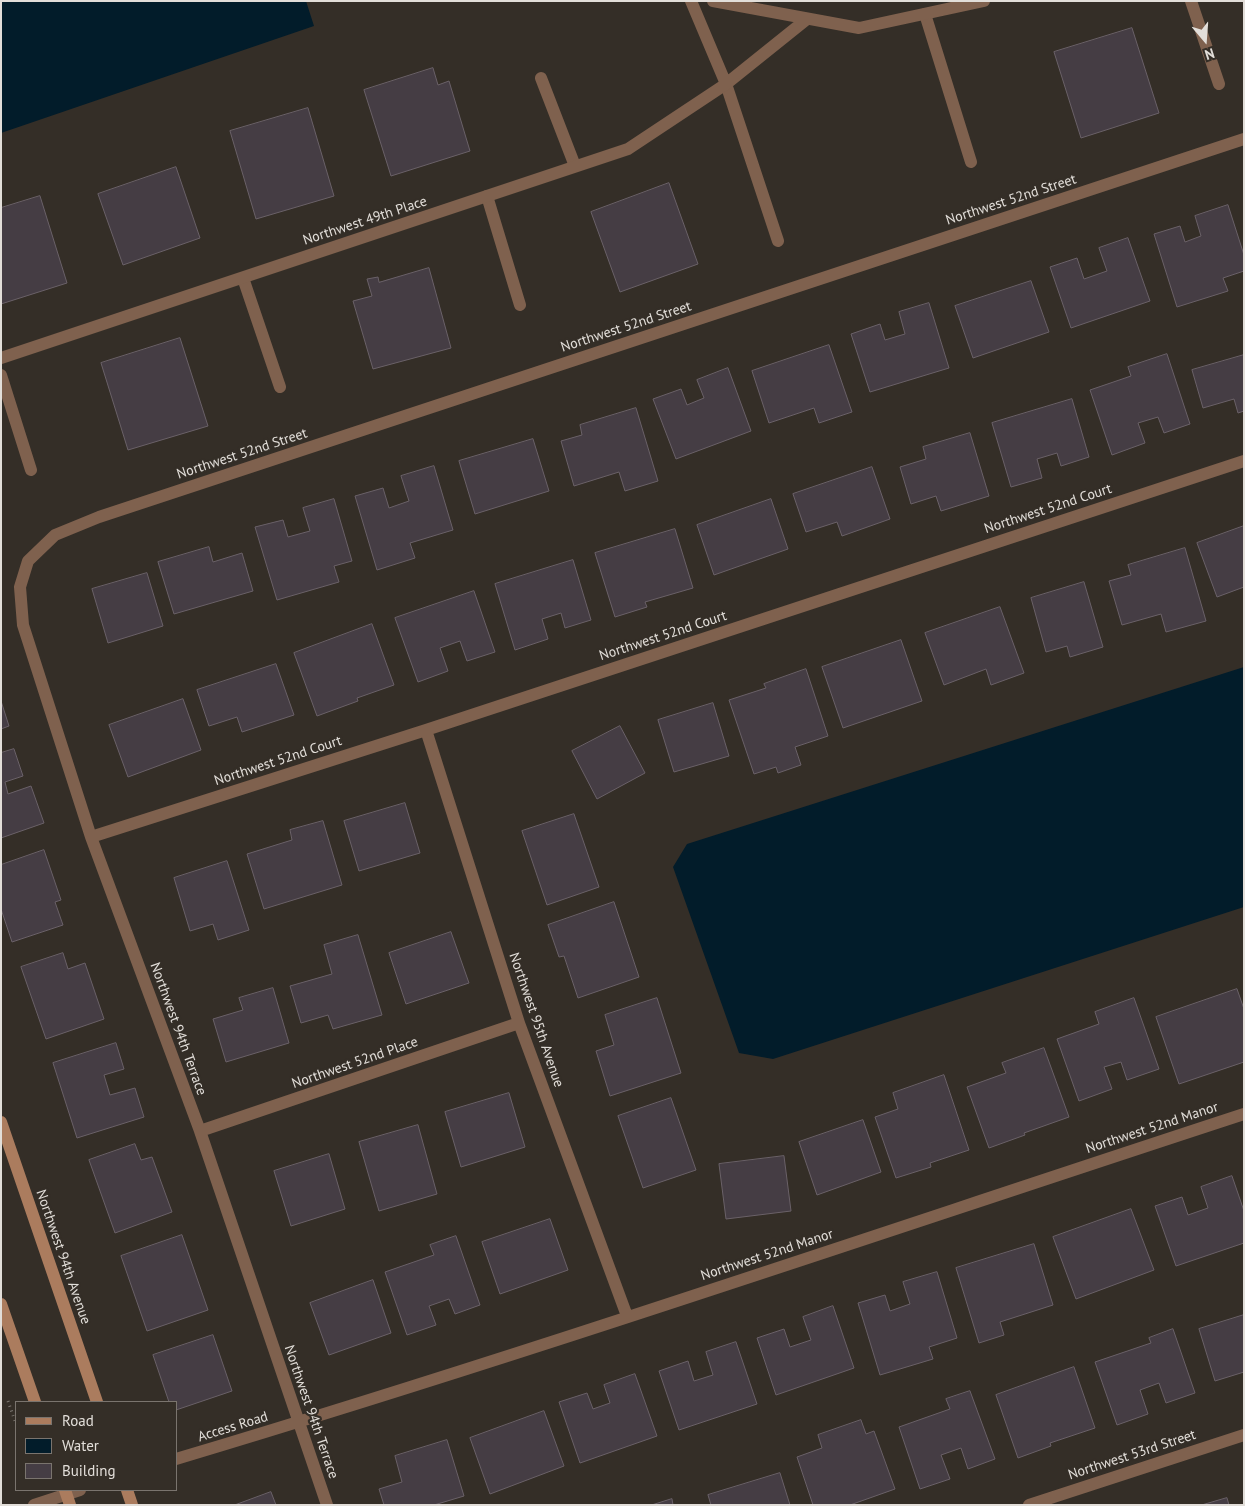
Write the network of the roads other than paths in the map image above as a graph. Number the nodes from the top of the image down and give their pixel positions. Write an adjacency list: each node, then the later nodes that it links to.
1 (691, 1): 8 (street)
2 (713, 1): 6 (street)
3 (984, 1): 5 (street)
4 (1191, 1): 9 (street)
5 (925, 14): 6 (street); 11 (street)
6 (807, 19): 8 (street, Northwest 49th Place)
7 (541, 78): 12 (street)
8 (726, 84): 12 (street, Northwest 49th Place); 14 (street)
9 (1219, 84)
10 (1244, 139): 22 (street, Northwest 52nd Street)
11 (971, 162)
12 (576, 166): 13 (street, Northwest 49th Place)
13 (487, 196): 15 (street, Northwest 49th Place); 16 (street)
14 (778, 242)
15 (244, 278): 17 (street, Northwest 49th Place); 19 (street)
16 (520, 305)
17 (1, 358)
18 (1, 375): 21 (street)
19 (280, 387)
20 (1244, 461): 23 (street, Northwest 52nd Court)
21 (31, 470)
22 (28, 561): 24 (street, Northwest 94th Terrace)
23 (426, 730): 24 (street, Northwest 52nd Court); 25 (street, Northwest 95th Avenue)
24 (91, 837): 28 (street, Northwest 94th Terrace)
25 (519, 1023): 28 (street, Northwest 52nd Place); 30 (street, Northwest 95th Avenue)
26 (1244, 1114): 30 (street, Northwest 52nd Manor)
27 (1, 1122): 32 (street, Northwest 94th Avenue)
28 (200, 1132): 33 (street, Northwest 94th Terrace)
29 (1, 1304): 31 (street)
30 (627, 1316): 33 (street, Northwest 52nd Manor)
31 (35, 1401)
32 (97, 1401)
33 (299, 1423): 35 (street, Access Road); 40 (street, Northwest 94th Terrace)
34 (1244, 1435): 41 (street, Northwest 53rd Street)
35 (178, 1459)
36 (127, 1491): 39 (street)
37 (67, 1496): 38 (street)
38 (34, 1505)
39 (132, 1505)
40 (327, 1505)
41 (1029, 1505)

